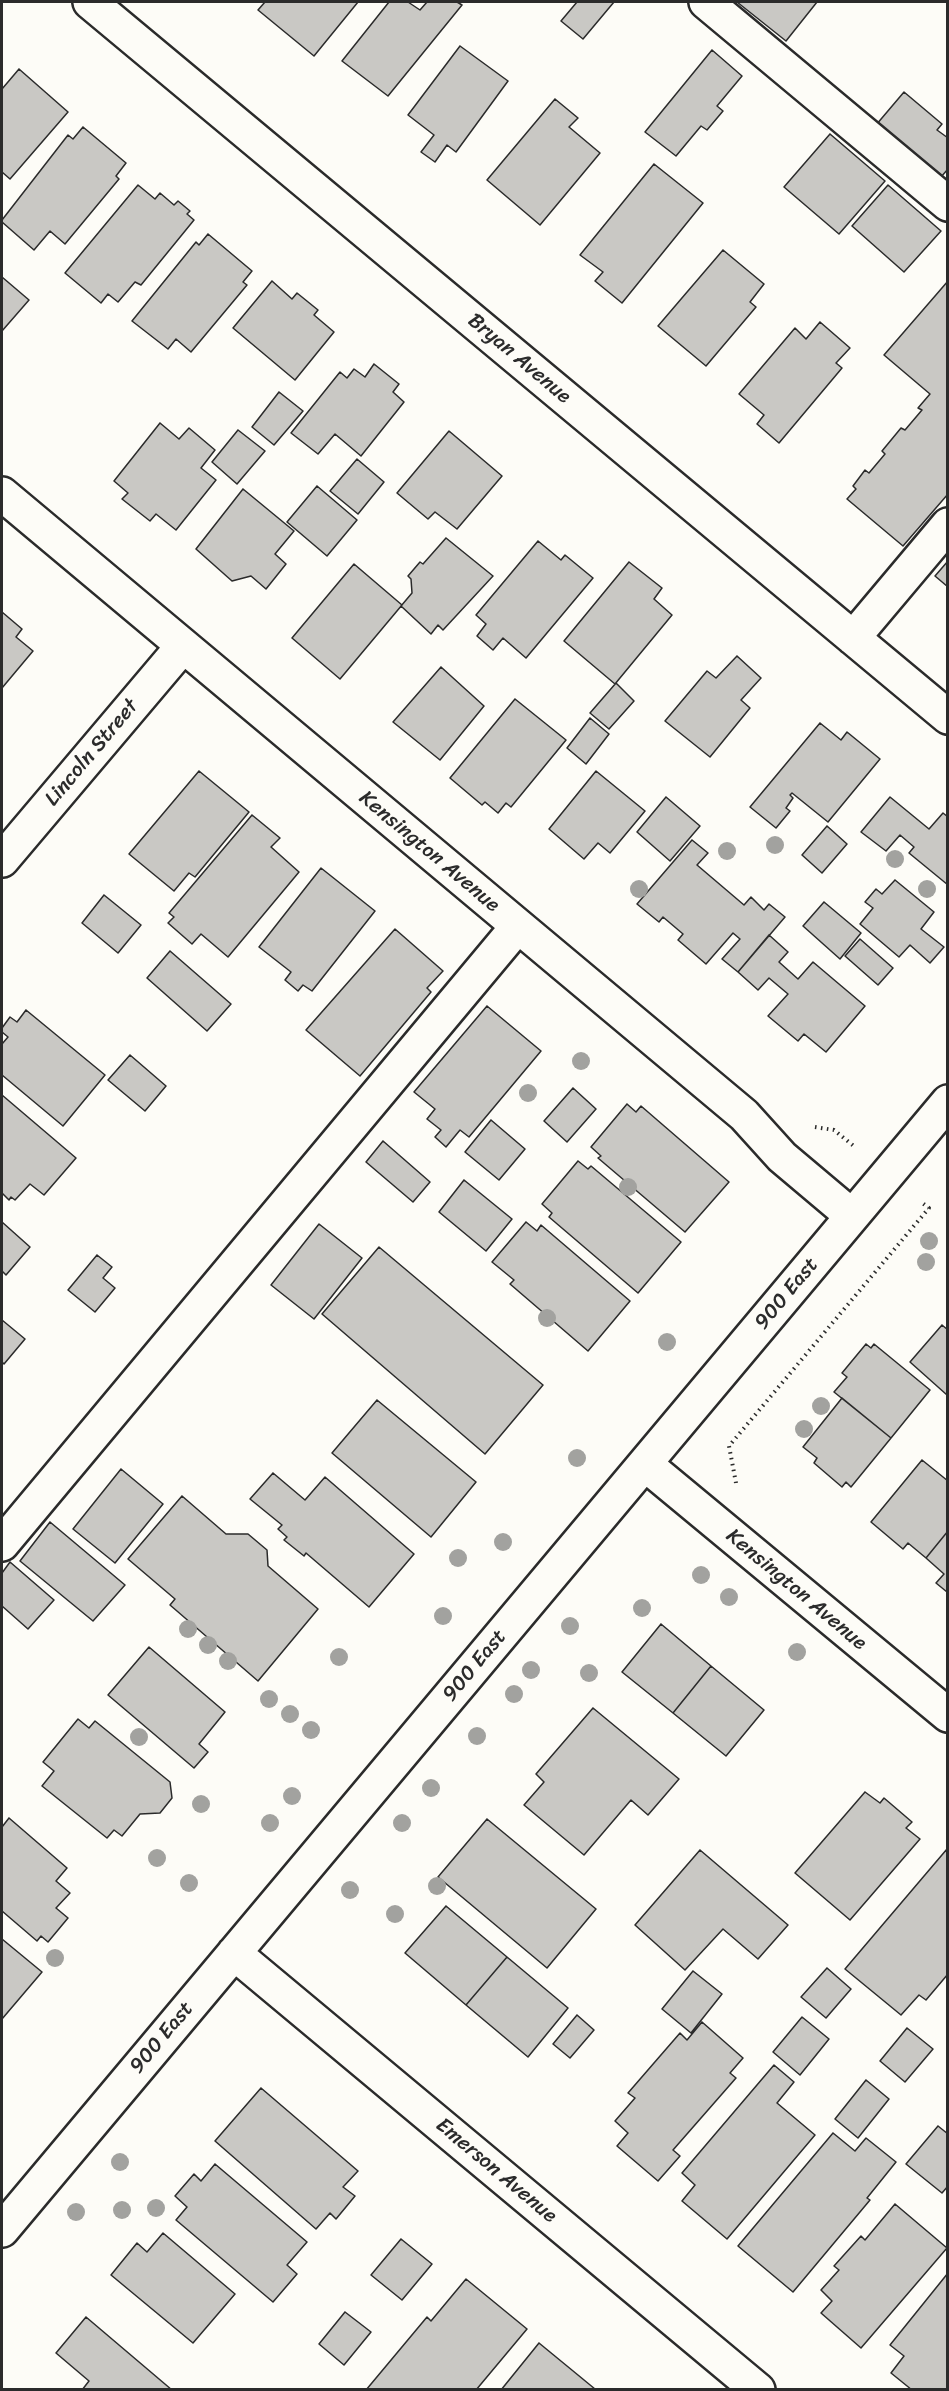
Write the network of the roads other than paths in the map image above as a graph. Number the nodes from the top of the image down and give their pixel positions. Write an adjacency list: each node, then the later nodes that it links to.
1 (90, 2): 6 (street, Bryan Avenue)
2 (706, 2): 3 (street)
3 (948, 204)
4 (2, 494): 7 (street, Kensington Avenue)
5 (948, 525): 6 (street)
6 (853, 638): 8 (street, Bryan Avenue)
7 (183, 646): 9 (street, Lincoln Street); 10 (street, Kensington Avenue)
8 (948, 717)
9 (2, 860)
10 (518, 926): 12 (street, Kensington Avenue); 14 (street)
11 (948, 1102): 12 (street, 900 East)
12 (852, 1216): 13 (street, 900 East)
13 (645, 1464): 15 (street, Kensington Avenue); 16 (street, 900 East)
14 (2, 1544)
15 (948, 1715)
16 (234, 1953): 17 (street, 900 East); 18 (street, Emerson Avenue)
17 (2, 2230)
18 (758, 2390)

